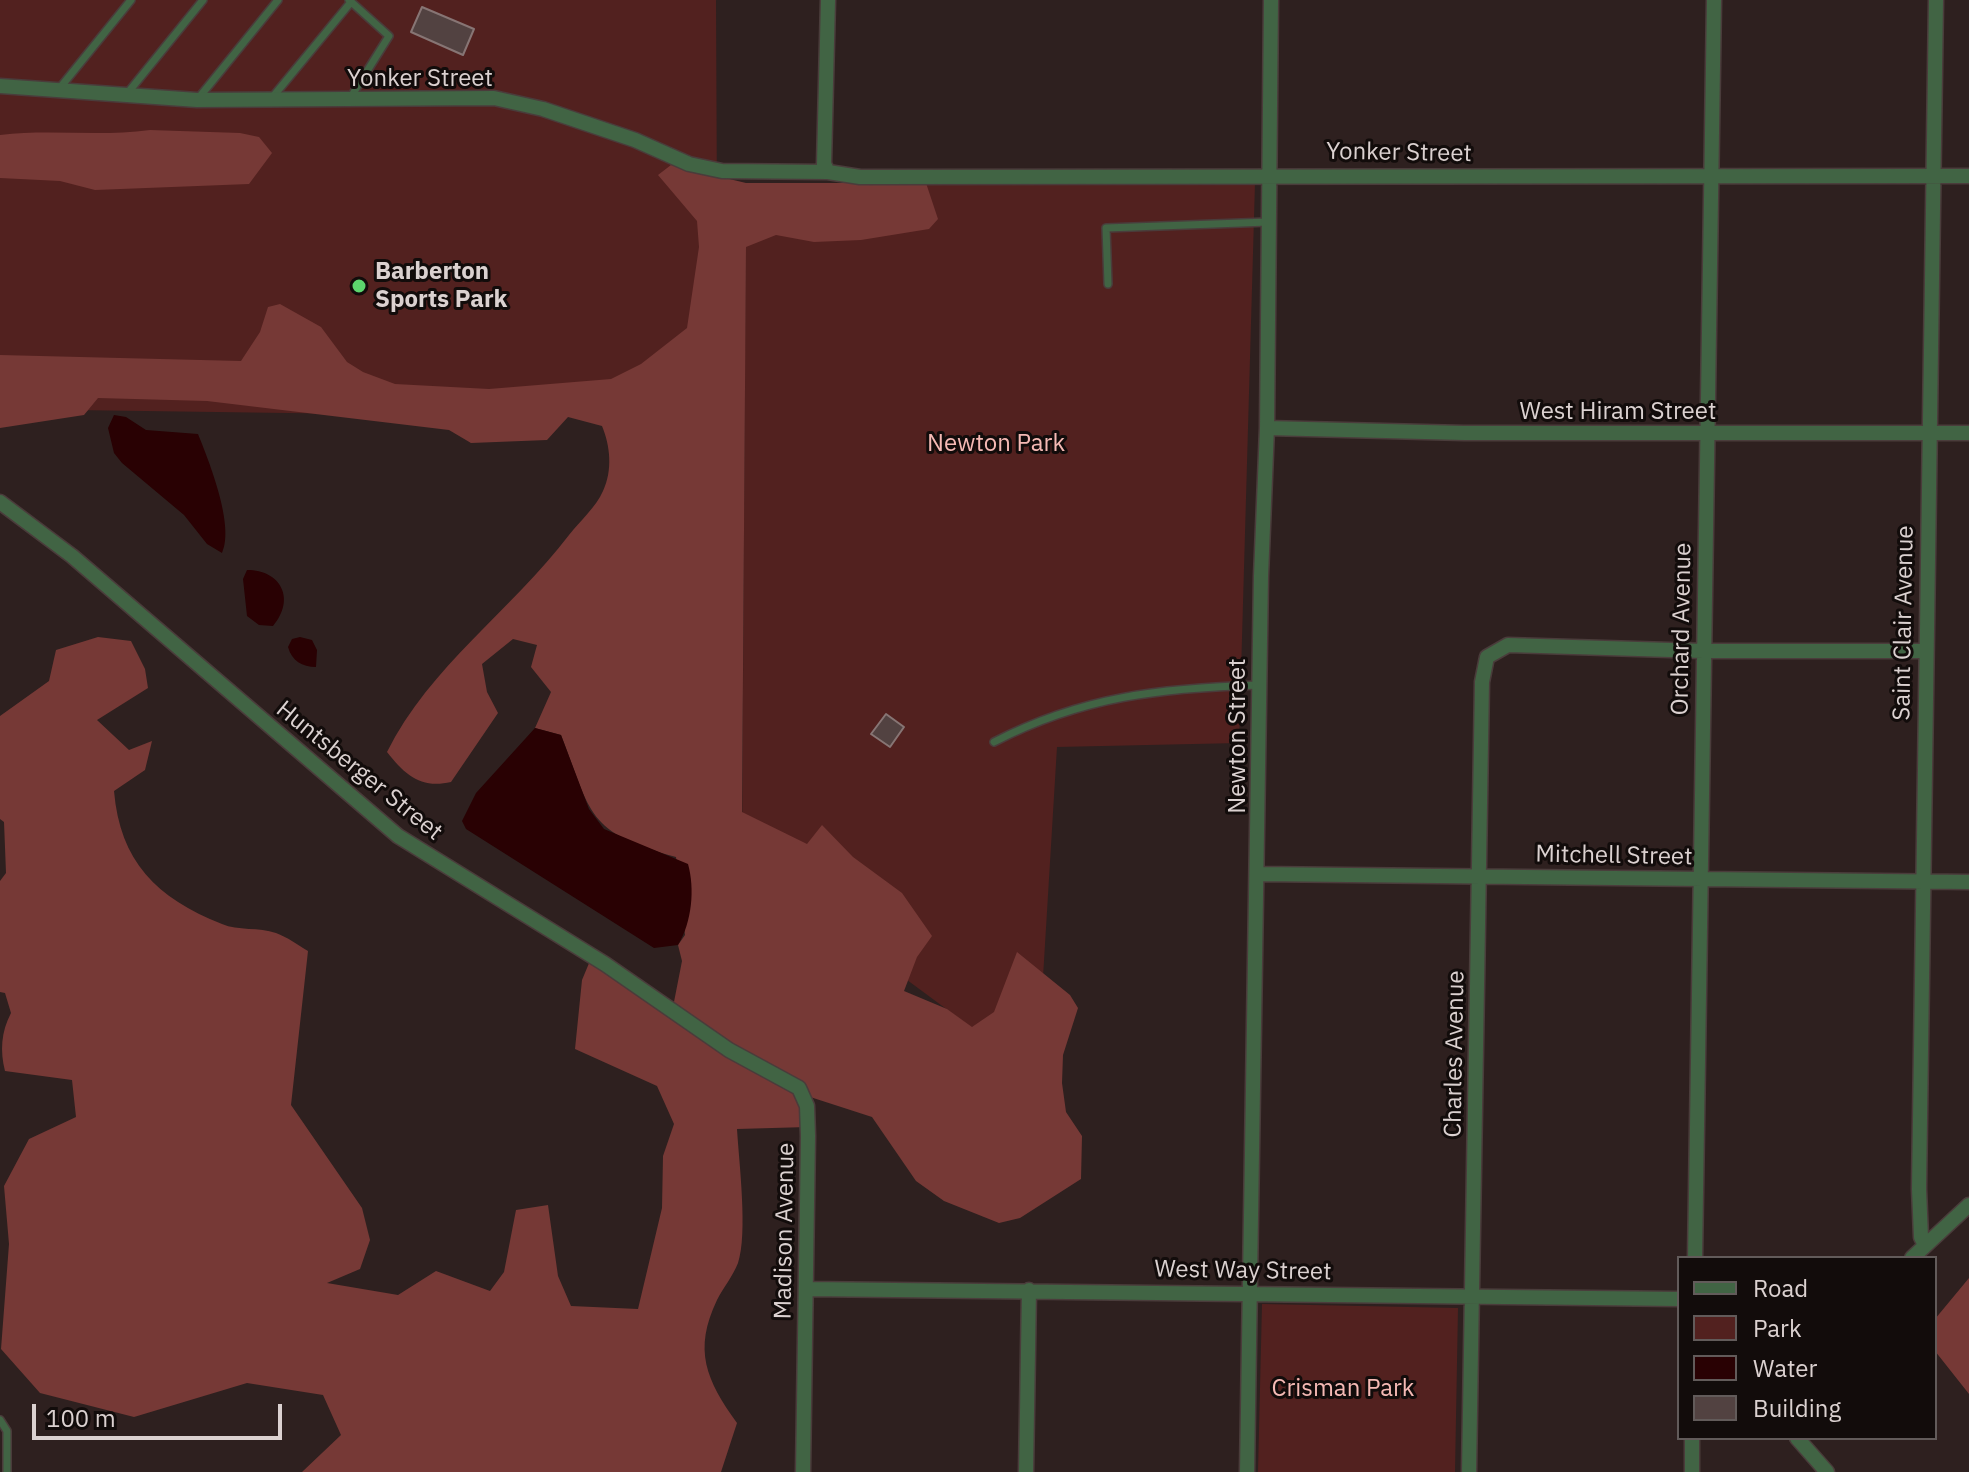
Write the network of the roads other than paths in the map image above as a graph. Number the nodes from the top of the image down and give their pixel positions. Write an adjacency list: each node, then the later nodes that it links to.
1 (131, 0): 10 (lane)
2 (203, 0): 11 (lane)
3 (278, 0): 12 (lane)
4 (828, 0): 15 (street)
5 (1271, 0): 16 (street, Newton Street)
6 (1714, 0): 19 (street, Orchard Avenue)
7 (1936, 0): 17 (street, Saint Clair Avenue)
8 (350, 1): 13 (lane); 14 (lane)
9 (0, 86): 10 (street, Yonker Street)
10 (58, 90): 11 (street, Yonker Street)
11 (125, 96): 12 (street, Yonker Street)
12 (197, 100): 13 (street, Yonker Street)
13 (269, 101): 14 (street, Yonker Street)
14 (348, 101): 15 (street, Yonker Street)
15 (828, 172): 16 (street, Yonker Street)
16 (1269, 174): 19 (street, Yonker Street); 20 (street, Newton Street)
17 (1932, 175): 18 (street, Yonker Street); 19 (street, Yonker Street); 23 (street, Saint Clair Avenue)
18 (1969, 176)
19 (1712, 177): 25 (street, Orchard Avenue)
20 (1268, 222): 21 (lane); 22 (street, Newton Street)
21 (1108, 284)
22 (1267, 428): 25 (street, West Hiram Street); 29 (street, Newton Street)
23 (1929, 433): 24 (street, West Hiram Street); 25 (street, West Hiram Street); 28 (street, Saint Clair Avenue)
24 (1969, 433)
25 (1706, 434): 27 (street, Orchard Avenue)
26 (0, 502): 36 (street, Huntsberger Street)
27 (1703, 651): 28 (street); 32 (street, Charles Avenue); 33 (street, Orchard Avenue)
28 (1925, 651): 34 (street, Saint Clair Avenue)
29 (1260, 685): 30 (lane); 31 (street, Newton Street)
30 (994, 742)
31 (1259, 874): 32 (street, Mitchell Street); 43 (street, Newton Street)
32 (1479, 877): 33 (street, Mitchell Street); 44 (street, Charles Avenue)
33 (1699, 879): 34 (street, Mitchell Street); 39 (street, Orchard Avenue)
34 (1922, 881): 35 (street, Mitchell Street); 38 (street, Saint Clair Avenue)
35 (1969, 882)
36 (716, 1040): 41 (street, Madison Avenue)
37 (1969, 1205): 38 (street)
38 (1925, 1245): 40 (street)
39 (1695, 1256)
40 (1914, 1256)
41 (807, 1289): 42 (street, West Way Street); 50 (street, Madison Avenue)
42 (1029, 1290): 43 (street, West Way Street); 51 (street)
43 (1251, 1293): 44 (street, West Way Street); 52 (street, Newton Street)
44 (1472, 1297): 45 (street, West Way Street); 53 (street, Charles Avenue)
45 (1677, 1299)
46 (0, 1420): 49 (lane)
47 (1692, 1440): 54 (street)
48 (1799, 1440): 55 (street)
49 (7, 1472)
50 (803, 1472)
51 (1026, 1472)
52 (1247, 1472)
53 (1469, 1472)
54 (1692, 1472)
55 (1827, 1472)

